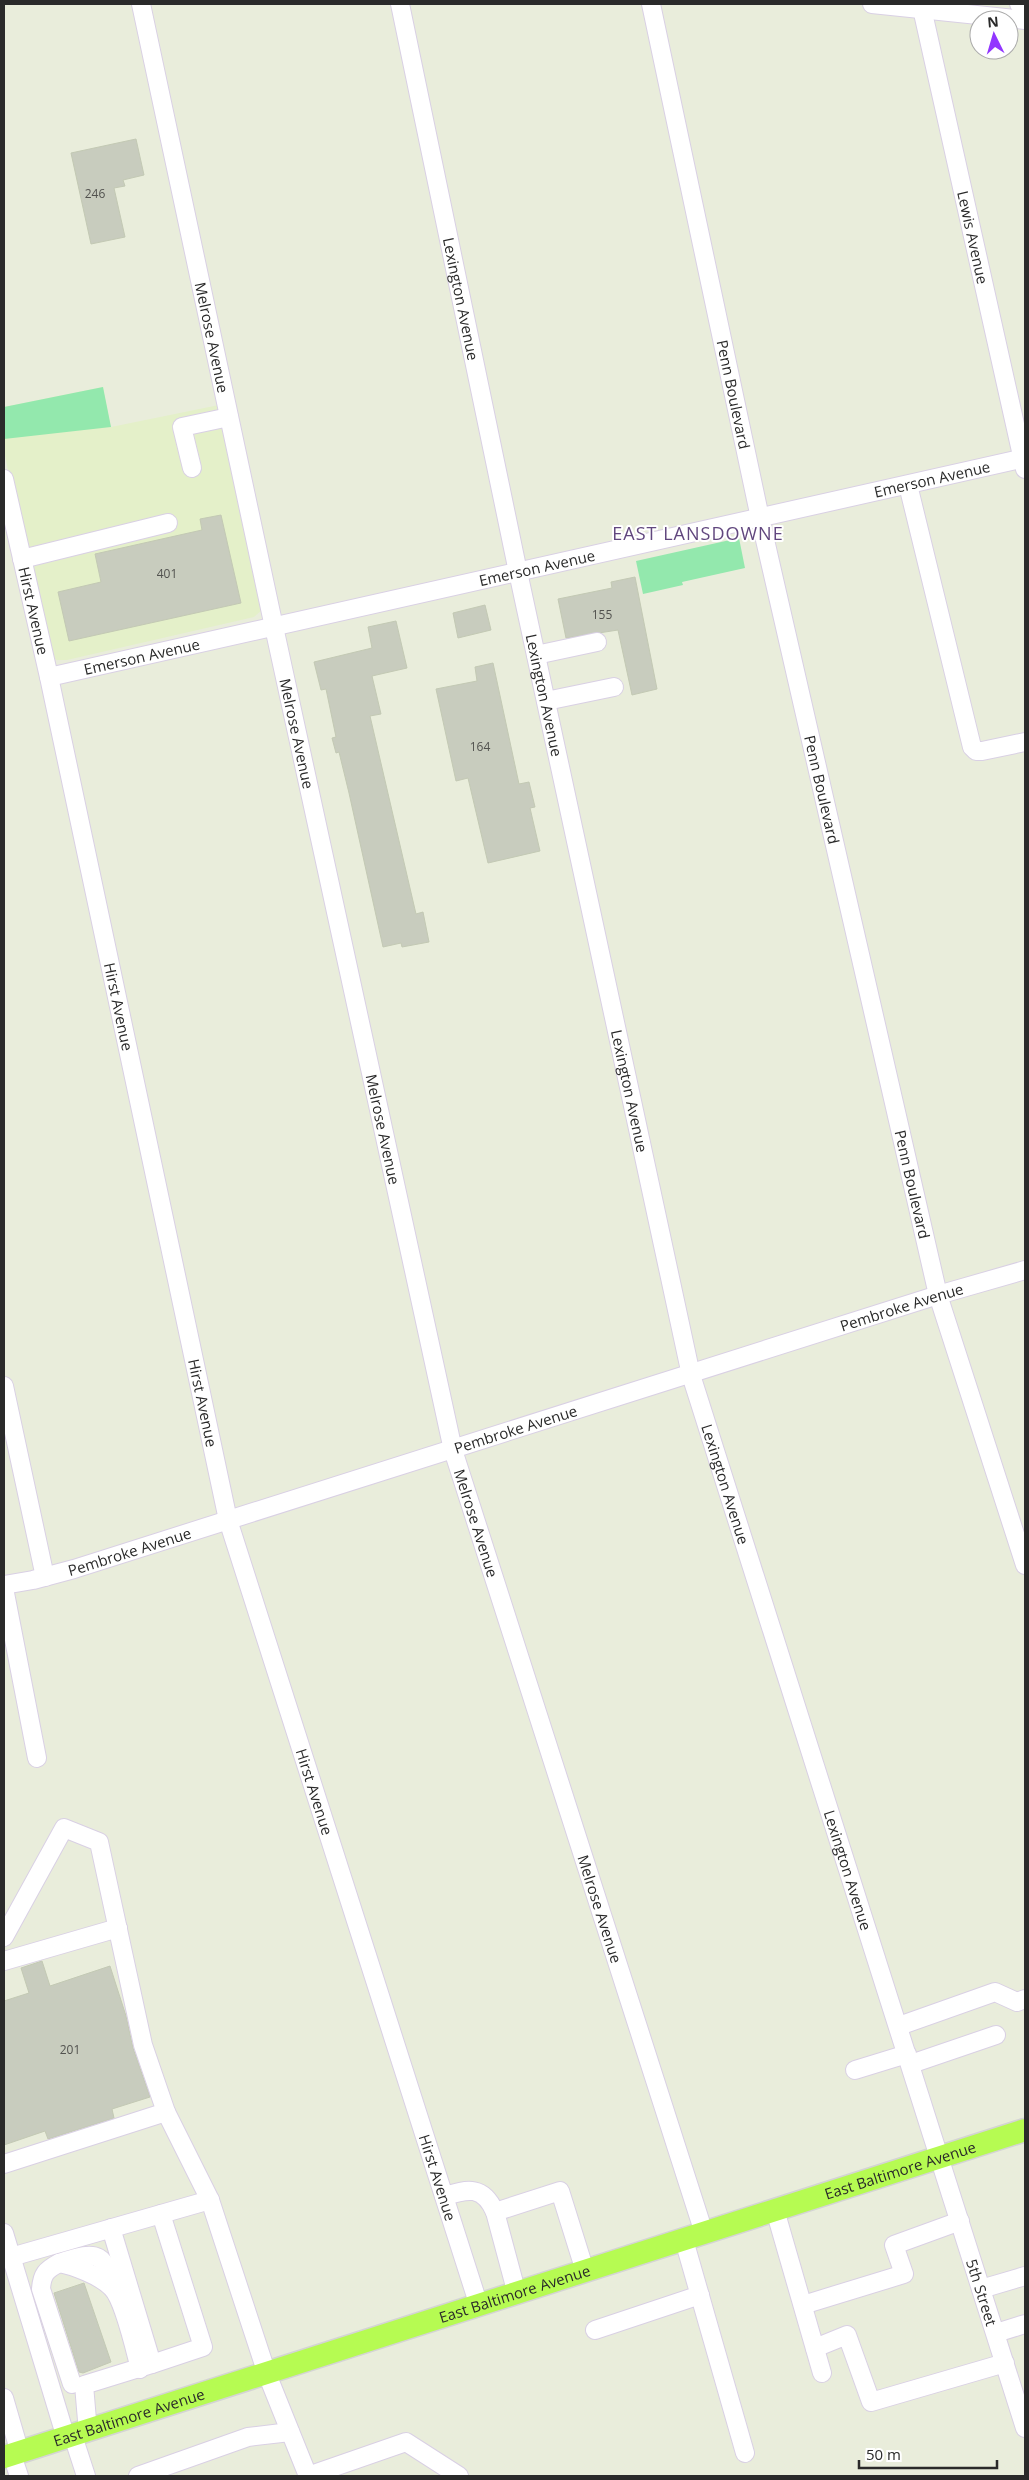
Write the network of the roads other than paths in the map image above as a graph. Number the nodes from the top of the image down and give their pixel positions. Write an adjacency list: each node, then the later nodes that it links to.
1 (141, 4): 9 (street, Melrose Avenue)
2 (400, 4): 17 (street, Lexington Avenue)
3 (651, 4): 14 (street, Penn Boulevard)
4 (872, 4): 6 (street)
5 (1018, 4): 7 (street)
6 (921, 6): 8 (street); 10 (street, Lewis Avenue)
7 (1025, 9)
8 (1025, 20)
9 (229, 417): 11 (street); 18 (street, Melrose Avenue)
10 (1024, 462): 13 (street, Emerson Avenue)
11 (192, 468)
12 (4, 479): 16 (street, Hirst Avenue)
13 (908, 484): 14 (street, Emerson Avenue); 24 (street)
14 (760, 518): 17 (street, Emerson Avenue); 26 (street, Penn Boulevard)
15 (168, 523): 16 (street)
16 (22, 559): 21 (street, Hirst Avenue)
17 (518, 572): 18 (street, Emerson Avenue); 20 (street, Lexington Avenue)
18 (274, 627): 21 (street, Emerson Avenue); 29 (street, Melrose Avenue)
19 (596, 642): 20 (street)
20 (536, 655): 23 (street, Lexington Avenue)
21 (49, 677): 30 (street, Hirst Avenue)
22 (614, 687): 23 (street)
23 (546, 701): 27 (street, Lexington Avenue)
24 (1025, 742)
25 (1025, 1270): 26 (street, Pembroke Avenue)
26 (938, 1295): 27 (street, Pembroke Avenue); 31 (street, Penn Boulevard)
27 (691, 1375): 29 (street, Pembroke Avenue); 39 (street, Lexington Avenue)
28 (4, 1386): 32 (street)
29 (453, 1450): 30 (street, Pembroke Avenue); 55 (street, Melrose Avenue)
30 (228, 1520): 32 (street, Pembroke Avenue); 47 (street, Hirst Avenue)
31 (1025, 1565)
32 (45, 1577): 33 (street, Pembroke Avenue)
33 (4, 1586): 34 (street)
34 (37, 1758)
35 (118, 1928): 36 (street); 37 (street); 43 (street)
36 (4, 1937)
37 (4, 1961)
38 (1025, 1999): 39 (street)
39 (898, 2026): 41 (street, Lexington Avenue)
40 (996, 2035): 41 (street)
41 (909, 2059): 42 (street); 45 (street, Lexington Avenue)
42 (855, 2070)
43 (166, 2112): 46 (street); 48 (street)
44 (1025, 2130): 45 (main road, East Baltimore Avenue)
45 (940, 2157): 49 (main road, East Baltimore Avenue); 52 (street, 5th Street)
46 (4, 2164)
47 (444, 2196): 50 (street); 63 (street, Hirst Avenue)
48 (210, 2200): 51 (street); 72 (street)
49 (775, 2210): 55 (main road, East Baltimore Avenue); 62 (street)
50 (495, 2212): 57 (street); 60 (street)
51 (161, 2214): 53 (street); 69 (street)
52 (960, 2221): 59 (street, 5th Street); 62 (street)
53 (111, 2228): 56 (street); 69 (street)
54 (4, 2233): 56 (street)
55 (694, 2236): 57 (main road, East Baltimore Avenue); 61 (street, Melrose Avenue)
56 (12, 2257): 70 (street)
57 (585, 2271): 60 (main road, East Baltimore Avenue)
58 (1025, 2276): 59 (street)
59 (981, 2289): 66 (street, 5th Street)
60 (517, 2294): 63 (main road, East Baltimore Avenue)
61 (700, 2294): 65 (street); 78 (street, Melrose Avenue)
62 (803, 2305): 67 (street)
63 (479, 2306): 72 (main road, East Baltimore Avenue)
64 (1025, 2324): 66 (street)
65 (595, 2330)
66 (996, 2333): 68 (street, 5th Street)
67 (815, 2348): 68 (street); 71 (street)
68 (1005, 2363): 75 (street, 5th Street)
69 (146, 2366): 73 (street); 73 (street)
70 (48, 2373): 73 (street); 77 (street)
71 (822, 2373)
72 (267, 2374): 76 (street); 77 (main road, East Baltimore Avenue)
73 (78, 2384): 77 (street)
74 (4, 2398): 79 (street)
75 (1025, 2428)
76 (290, 2432): 82 (street); 83 (street)
77 (76, 2435): 79 (main road, East Baltimore Avenue); 81 (street)
78 (745, 2454)
79 (12, 2455): 80 (street)
80 (20, 2476)
81 (86, 2476)
82 (138, 2476)
83 (308, 2476): 84 (street)
84 (459, 2476)

